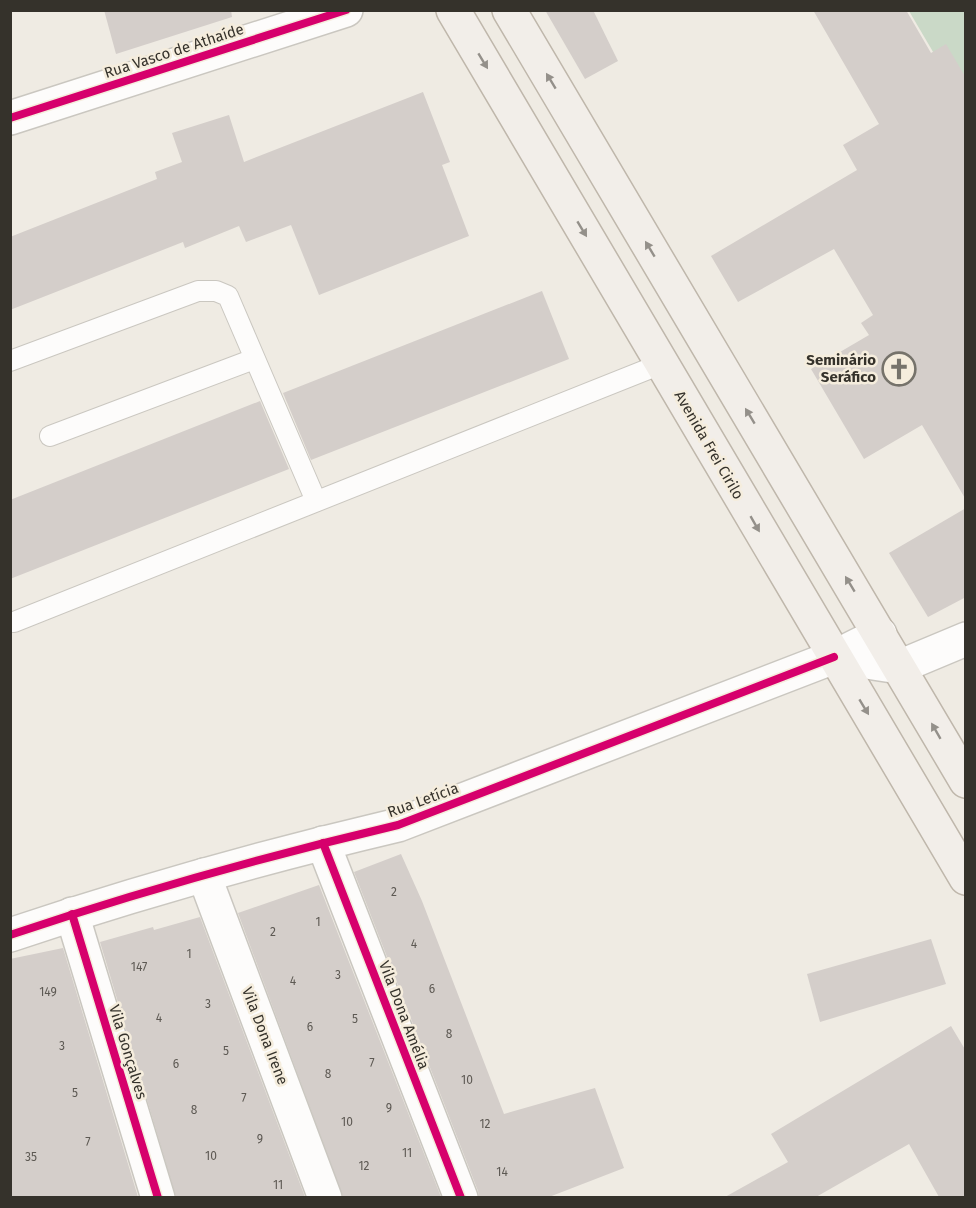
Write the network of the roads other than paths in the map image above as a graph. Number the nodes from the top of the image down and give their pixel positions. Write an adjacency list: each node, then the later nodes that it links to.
1 (346, 10): 4 (street, Rua Vasco de Athaíde)
2 (453, 10): 7 (main road, Avenida Frei Cirilo, one-way to 7)
3 (509, 10): 11 (main road, one-way to 3)
4 (10, 118)
5 (254, 359): 6 (lane); 8 (lane); 9 (lane)
6 (10, 361)
7 (662, 364): 9 (lane); 13 (main road, Avenida Frei Cirilo, one-way to 13)
8 (50, 436)
9 (316, 501): 10 (lane)
10 (14, 622)
11 (880, 634): 13 (street, Rua Letícia); 14 (main road)
12 (966, 639): 14 (street)
13 (834, 657): 14 (street); 16 (street, Rua Letícia); 18 (main road, Avenida Frei Cirilo, one-way to 18)
14 (899, 667): 15 (main road, one-way to 14)
15 (966, 781)
16 (323, 843): 17 (street, Rua Letícia); 23 (street, Vila Dona Amélia)
17 (204, 875): 19 (street, Rua Letícia); 22 (street, Vila Dona Irene)
18 (966, 878)
19 (72, 914): 20 (street, Rua Letícia); 21 (street, Vila Gonçalves)
20 (10, 935)
21 (158, 1197)
22 (325, 1197)
23 (460, 1197)

